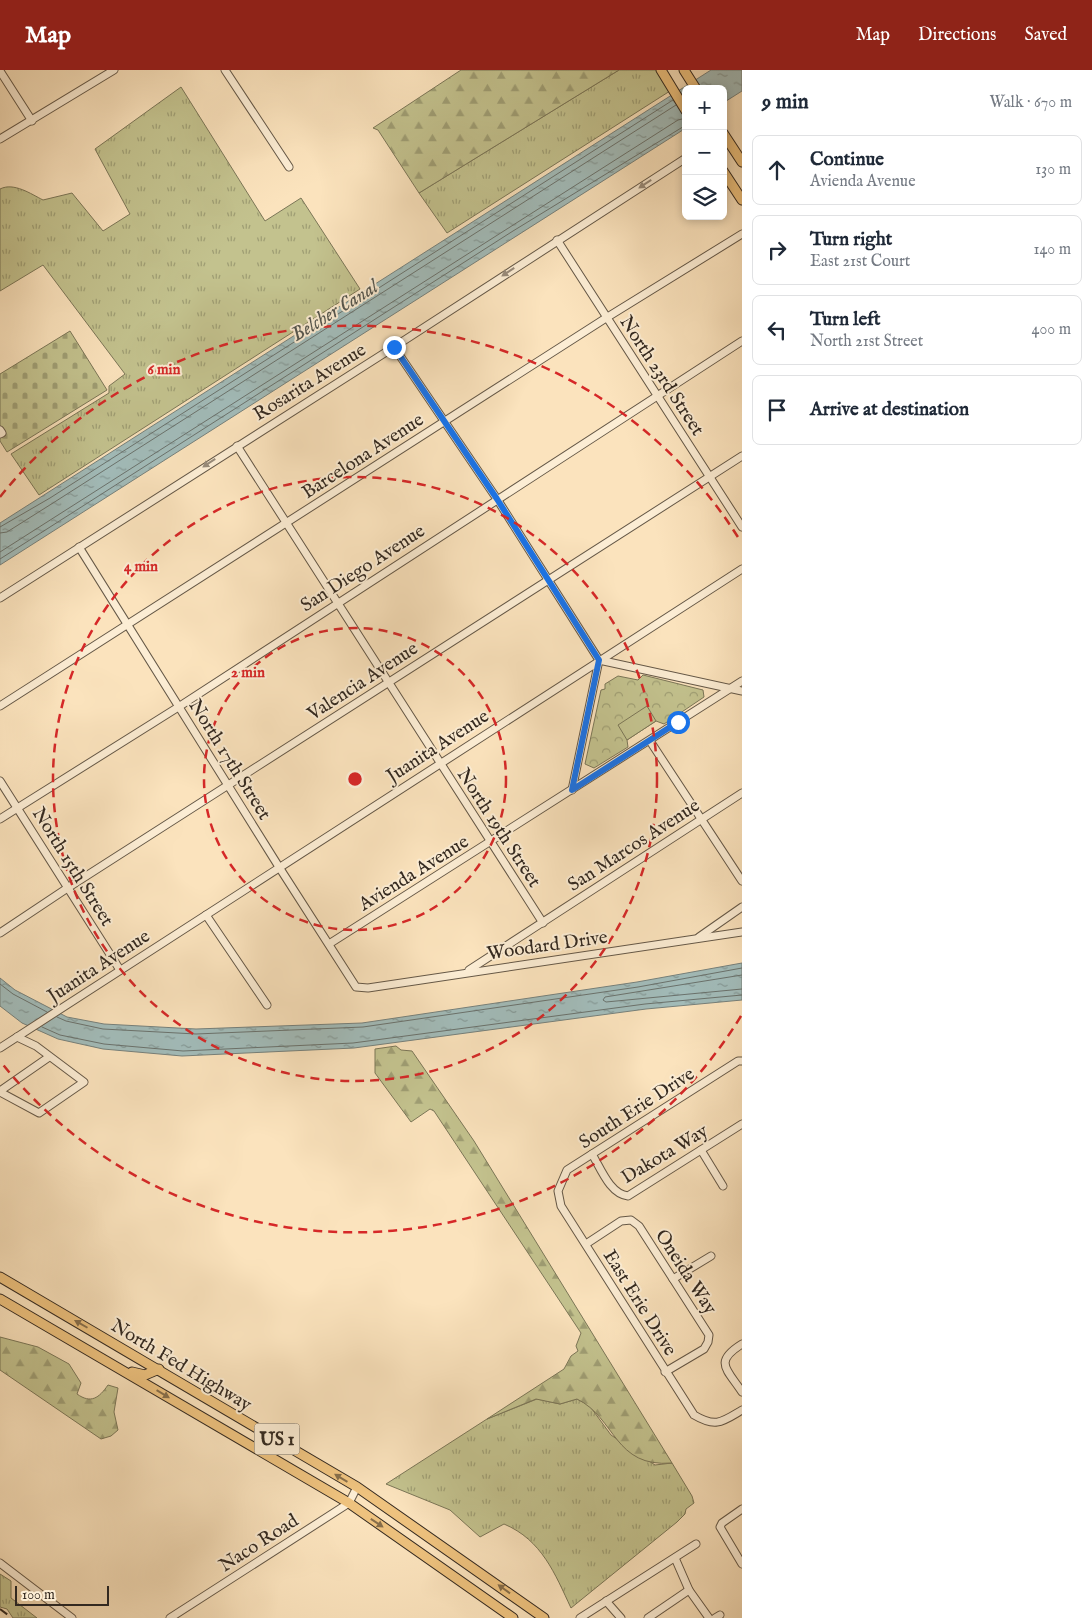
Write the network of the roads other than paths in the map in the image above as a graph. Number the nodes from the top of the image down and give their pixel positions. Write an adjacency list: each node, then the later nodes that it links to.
1 (114, 70): 8 (street)
2 (226, 70): 13 (street)
3 (661, 70): 7 (main road)
4 (0, 71): 8 (street)
5 (687, 74): 6 (main road)
6 (694, 85)
7 (682, 103)
8 (32, 121): 9 (street)
9 (0, 139)
10 (727, 139): 12 (main road)
11 (682, 161): 17 (street, Rosarita Avenue, one-way to 17)
12 (742, 162)
13 (289, 167)
14 (726, 175): 15 (main road)
15 (742, 200)
16 (742, 234): 18 (street, Barcelona Avenue)
17 (557, 240): 18 (street, North 23rd Street); 20 (street, Rosarita Avenue, one-way to 20)
18 (606, 318): 21 (street, North 23rd Street); 22 (street, Barcelona Avenue)
19 (742, 341): 21 (street, San Diego Avenue)
20 (394, 347): 22 (street); 23 (street, Rosarita Avenue)
21 (656, 395): 25 (street, North 23rd Street); 26 (street, San Diego Avenue)
22 (443, 422): 26 (street); 27 (street, Barcelona Avenue)
23 (237, 446): 27 (street, North 19th Street); 29 (street, Rosarita Avenue, one-way to 29)
24 (742, 456): 25 (street, Valencia Avenue)
25 (710, 477): 28 (street, North 23rd Street); 31 (street, Valencia Avenue)
26 (497, 499): 31 (street); 33 (street, San Diego Avenue)
27 (286, 524): 33 (street, North 19th Street); 34 (street, Barcelona Avenue)
28 (742, 528)
29 (79, 547): 32 (street, Rosarita Avenue); 34 (street, North 17th Street)
30 (742, 569): 35 (street, Juanita Avenue)
31 (548, 581): 35 (street); 37 (street, Valencia Avenue)
32 (0, 598)
33 (338, 602): 37 (street, North 19th Street); 41 (street, San Diego Avenue)
34 (127, 626): 40 (street, Barcelona Avenue); 41 (street, North 17th Street)
35 (599, 660): 38 (street); 43 (street, Juanita Avenue); 46 (street)
36 (742, 681): 38 (street, Avienda Avenue)
37 (388, 682): 43 (street, North 19th Street); 45 (street, Valencia Avenue)
38 (730, 688): 39 (street); 42 (street, Avienda Avenue)
39 (742, 691)
40 (0, 706)
41 (180, 706): 45 (street, North 17th Street); 48 (street, San Diego Avenue)
42 (650, 741): 46 (street, Avienda Avenue); 50 (street)
43 (440, 762): 51 (street, North 19th Street); 52 (street, Juanita Avenue)
44 (0, 780): 48 (street, North 15th Street)
45 (229, 785): 52 (street, North 17th Street); 54 (street, Valencia Avenue)
46 (572, 790): 51 (street, Avienda Avenue)
47 (742, 793): 50 (street, San Marcos Avenue)
48 (18, 808): 49 (street, San Diego Avenue); 54 (street, North 15th Street)
49 (0, 819)
50 (701, 820): 53 (street); 57 (street, San Marcos Avenue)
51 (490, 842): 57 (street, North 19th Street); 61 (street, Avienda Avenue)
52 (279, 867): 56 (street, Juanita Avenue); 61 (street, North 17th Street)
53 (742, 881)
54 (69, 887): 59 (street, Valencia Avenue); 62 (street, North 15th Street)
55 (742, 907): 60 (street)
56 (206, 915): 62 (street, Juanita Avenue); 65 (street)
57 (543, 923): 63 (street, San Marcos Avenue)
58 (742, 932): 60 (street, Woodard Drive)
59 (0, 934)
60 (699, 938): 63 (street, Woodard Drive)
61 (329, 944): 64 (street, North 17th Street)
62 (120, 970): 66 (street, Juanita Avenue)
63 (467, 972): 64 (street, Woodard Drive)
64 (356, 987)
65 (267, 1005)
66 (17, 1037): 67 (street, Juanita Avenue); 68 (street)
67 (0, 1048)
68 (49, 1057): 70 (street); 70 (street)
69 (742, 1061): 73 (street, South Erie Drive)
70 (0, 1091)
71 (742, 1124): 72 (street, Dakota Way)
72 (701, 1150): 73 (street, Dakota Way); 74 (street)
73 (592, 1154): 75 (street, South Erie Drive)
74 (723, 1186)
75 (558, 1191): 76 (street, East Erie Drive)
76 (586, 1244): 79 (street, Oneida Way); 84 (street, East Erie Drive)
77 (711, 1256): 79 (street)
78 (0, 1277): 82 (main road, North Fed Highway / US 1, one-way to 78)
79 (673, 1280): 84 (street, Oneida Way)
80 (0, 1299): 83 (main road, North Fed Highway / US 1)
81 (742, 1344): 85 (street)
82 (159, 1369): 83 (main road); 87 (main road, North Fed Highway / US 1, one-way to 82)
83 (124, 1371): 88 (main road, North Fed Highway / US 1, one-way to 88)
84 (666, 1372): 86 (street, East Erie Drive)
85 (742, 1392)
86 (742, 1410)
87 (357, 1487): 88 (street); 99 (main road, North Fed Highway / US 1, one-way to 87)
88 (349, 1504): 97 (street, Naco Road); 98 (main road, North Fed Highway / US 1, one-way to 98)
89 (742, 1509): 93 (street)
90 (696, 1544): 91 (street)
91 (675, 1558): 94 (street); 95 (street)
92 (0, 1563): 96 (street)
93 (742, 1564)
94 (689, 1590): 102 (street); 103 (street)
95 (606, 1601): 100 (street); 101 (street)
96 (72, 1618)
97 (170, 1618)
98 (513, 1618)
99 (544, 1618)
100 (580, 1618)
101 (621, 1618)
102 (648, 1618)
103 (709, 1618)

